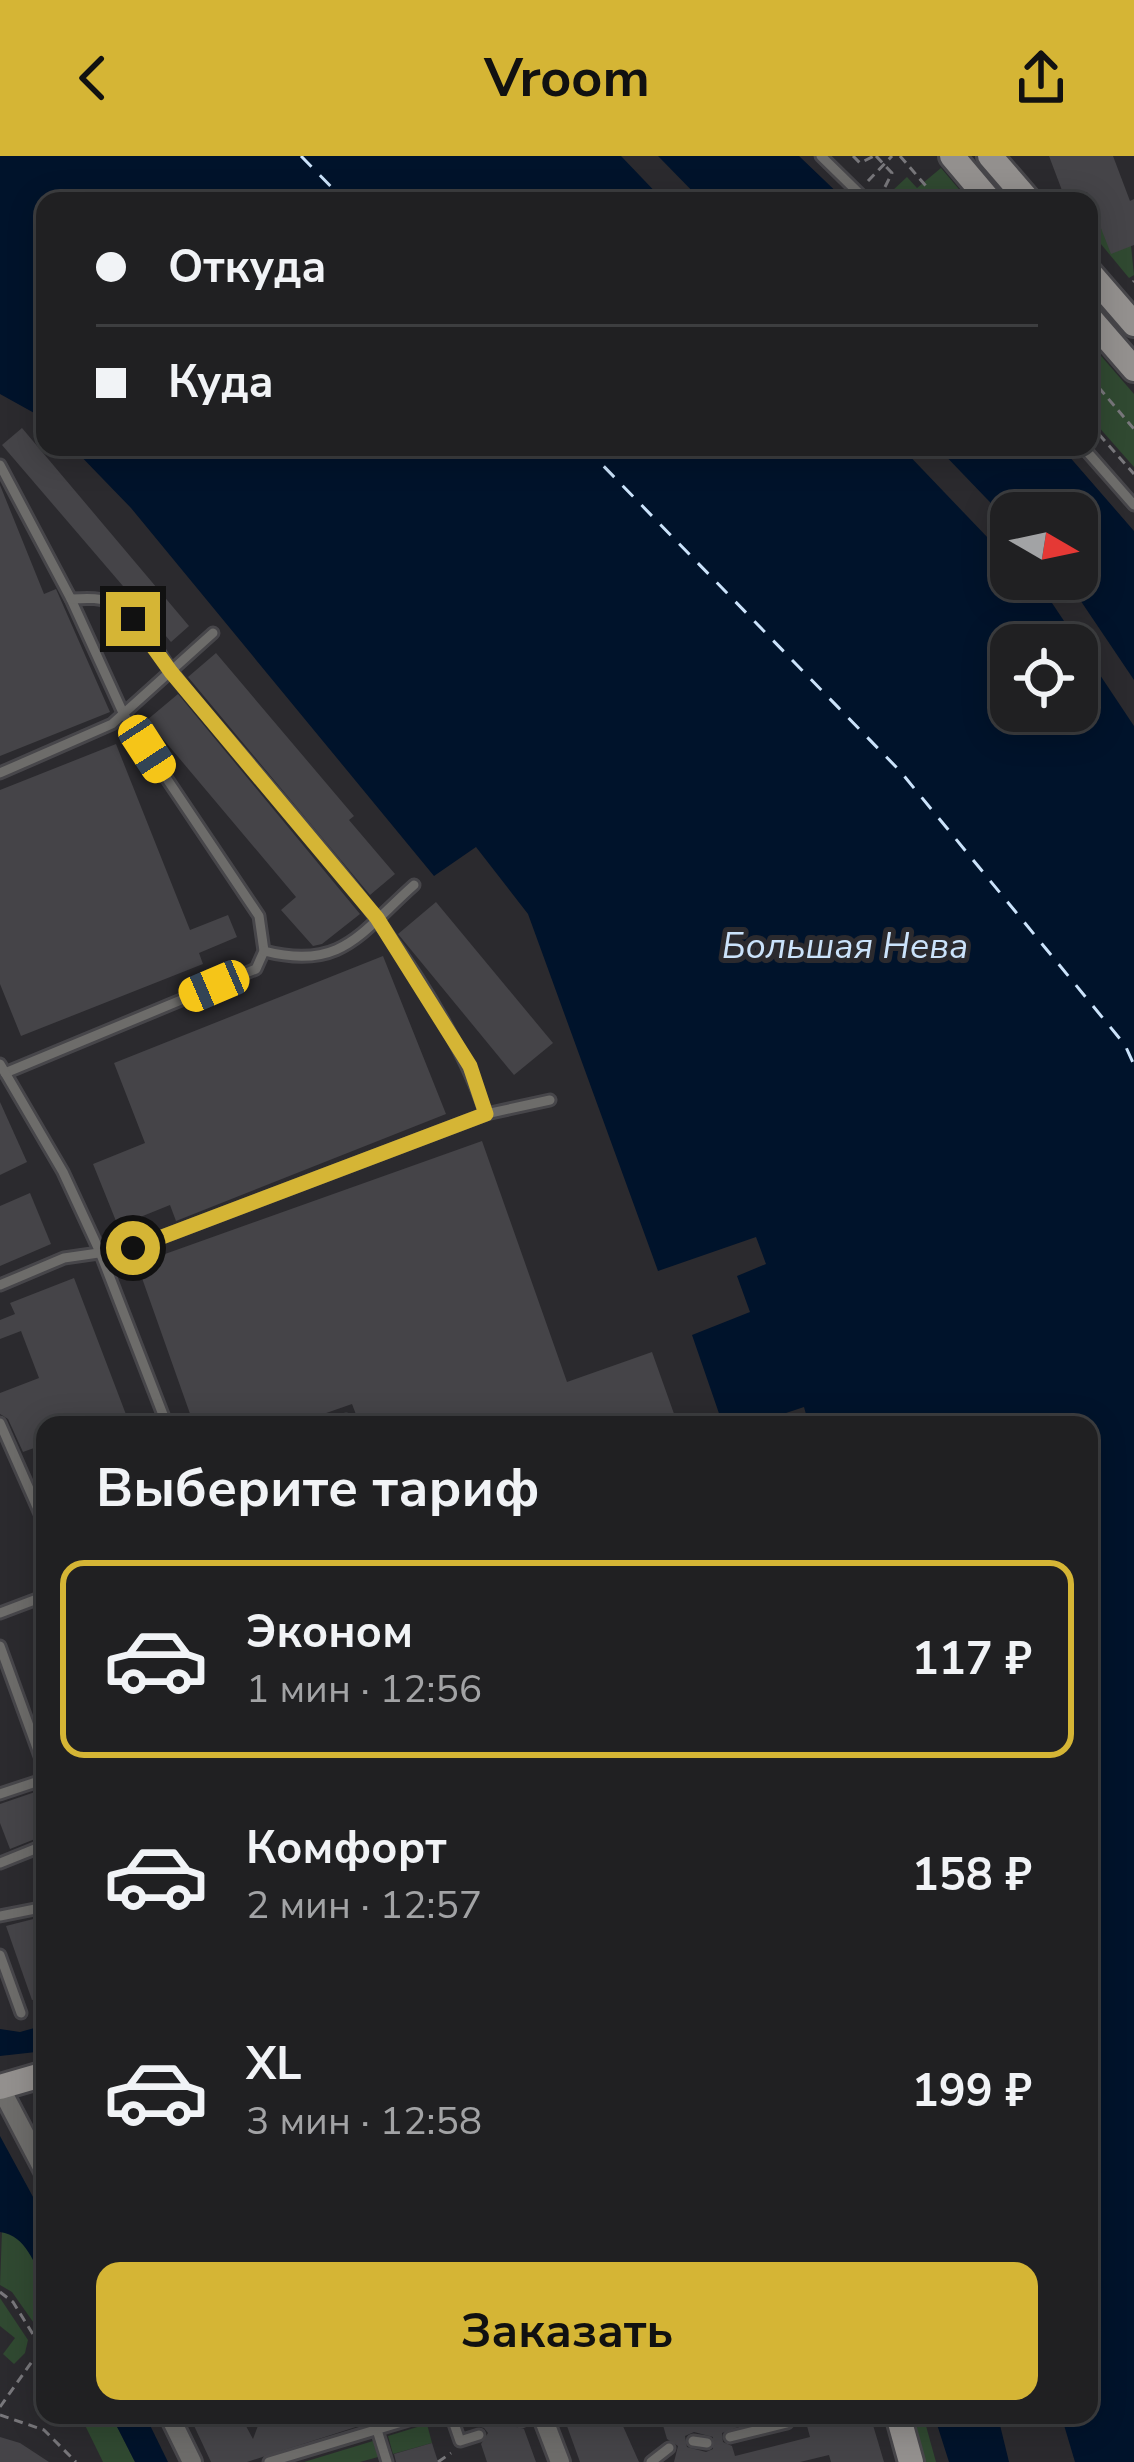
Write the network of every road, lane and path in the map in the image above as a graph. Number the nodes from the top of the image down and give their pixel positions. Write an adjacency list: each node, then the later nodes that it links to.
1 (821, 156): 10 (lane)
2 (853, 156): 3 (path)
3 (875, 156): 8 (path)
4 (892, 156): 8 (path)
5 (900, 156): 12 (path)
6 (952, 156): 13 (street)
7 (990, 156): 14 (street)
8 (884, 164): 9 (path); 11 (path)
9 (869, 180)
10 (858, 192)
11 (887, 192)
12 (931, 192)
13 (982, 192)
14 (1021, 192)
15 (1098, 282): 16 (street)
16 (1134, 324)
17 (1098, 327): 18 (street)
18 (1134, 369)
19 (1098, 387): 20 (path)
20 (1134, 429)
21 (1098, 433): 24 (path)
22 (1091, 456): 25 (lane)
23 (0, 465): 26 (lane)
24 (1134, 474)
25 (1134, 506)
26 (71, 599): 28 (lane); 29 (lane)
27 (213, 633): 28 (lane)
28 (171, 672): 29 (lane); 32 (lane)
29 (124, 716): 30 (lane); 33 (lane)
30 (0, 773)
31 (414, 885): 32 (lane)
32 (377, 918): 33 (lane); 36 (lane)
33 (264, 951): 34 (lane)
34 (2, 1069): 37 (lane)
35 (550, 1100): 36 (lane)
36 (486, 1114): 37 (lane)
37 (100, 1252): 38 (lane); 39 (lane)
38 (0, 1285)
39 (164, 1416)
40 (0, 1423): 41 (lane)
41 (36, 1505)
42 (36, 1599): 43 (lane)
43 (0, 1613)
44 (0, 1646): 45 (lane)
45 (36, 1736)
46 (36, 1782): 47 (lane)
47 (0, 1794)
48 (36, 1849): 49 (lane)
49 (0, 1863)
50 (36, 1908): 51 (lane)
51 (0, 1916)
52 (0, 1954): 53 (lane)
53 (21, 2013)
54 (36, 2077): 55 (street)
55 (0, 2087): 56 (street)
56 (36, 2156)
57 (0, 2292): 58 (path)
58 (36, 2336)
59 (36, 2354): 60 (path)
60 (0, 2411): 73 (path)
61 (173, 2424): 74 (street)
62 (396, 2424): 67 (lane)
63 (454, 2424): 68 (lane)
64 (543, 2424): 77 (street)
65 (779, 2424): 69 (lane)
66 (900, 2424): 79 (street)
67 (377, 2430): 75 (lane); 76 (lane)
68 (479, 2435)
69 (730, 2437)
70 (693, 2441): 71 (lane)
71 (706, 2443)
72 (669, 2448): 78 (lane)
73 (76, 2462)
74 (192, 2462)
75 (269, 2462)
76 (387, 2462)
77 (558, 2462)
78 (650, 2462)
79 (911, 2462)

